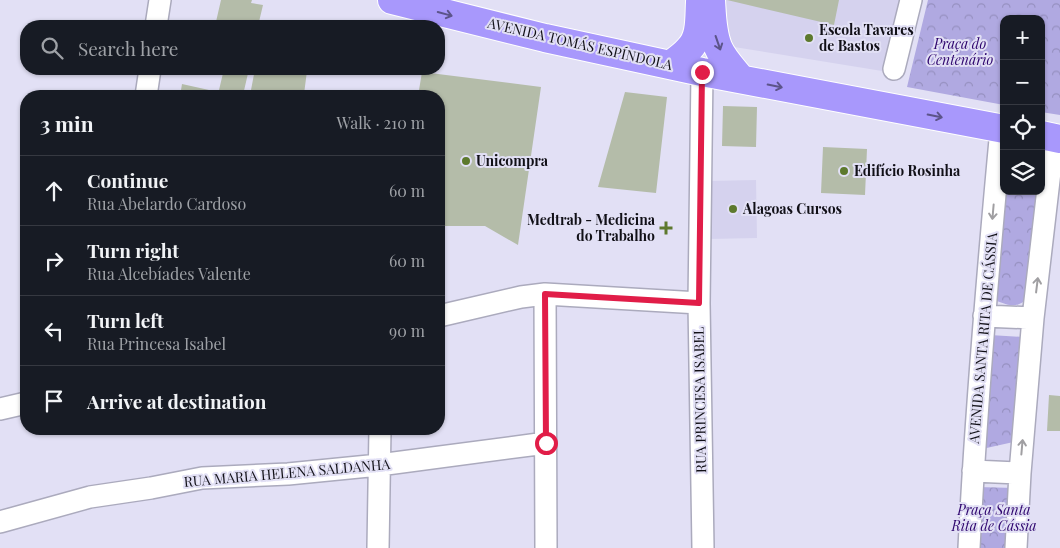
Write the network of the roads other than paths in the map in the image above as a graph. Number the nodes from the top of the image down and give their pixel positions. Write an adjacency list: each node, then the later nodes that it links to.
1 (160, 0): 6 (street)
2 (392, 0): 7 (highway, AVENIDA TOMÁS ESPÍNDOLA, one-way to 7)
3 (700, 0): 7 (highway)
4 (712, 0): 11 (highway, one-way to 11)
5 (911, 0): 8 (street)
6 (157, 20)
7 (670, 65): 9 (highway, AVENIDA TOMÁS ESPÍNDOLA)
8 (894, 69)
9 (702, 72): 11 (highway, AVENIDA TOMÁS ESPÍNDOLA); 17 (street, RUA PRINCESA ISABEL)
10 (149, 75): 12 (street)
11 (741, 79): 13 (highway, AVENIDA TOMÁS ESPÍNDOLA, one-way to 13)
12 (147, 90)
13 (1000, 129)
14 (1052, 137): 20 (street, one-way to 14)
15 (1000, 150): 19 (street, AVENIDA SANTA RITA DE CÁSSIA, one-way to 19)
16 (545, 294): 17 (street); 18 (street); 24 (street)
17 (699, 303): 31 (street, RUA PRINCESA ISABEL)
18 (445, 315)
19 (984, 316): 20 (street); 26 (street, AVENIDA SANTA RITA DE CÁSSIA)
20 (1033, 318): 27 (street, one-way to 20)
21 (20, 404): 22 (street)
22 (0, 408)
23 (380, 435): 25 (street)
24 (546, 443): 25 (street, RUA MARIA HELENA SALDANHA); 30 (street)
25 (379, 465): 28 (street, RUA MARIA HELENA SALDANHA); 29 (street)
26 (973, 471): 27 (street); 32 (street, AVENIDA SANTA RITA DE CÁSSIA)
27 (1020, 473): 33 (street)
28 (0, 522)
29 (378, 548)
30 (546, 548)
31 (703, 548)
32 (969, 548)
33 (1016, 548)

